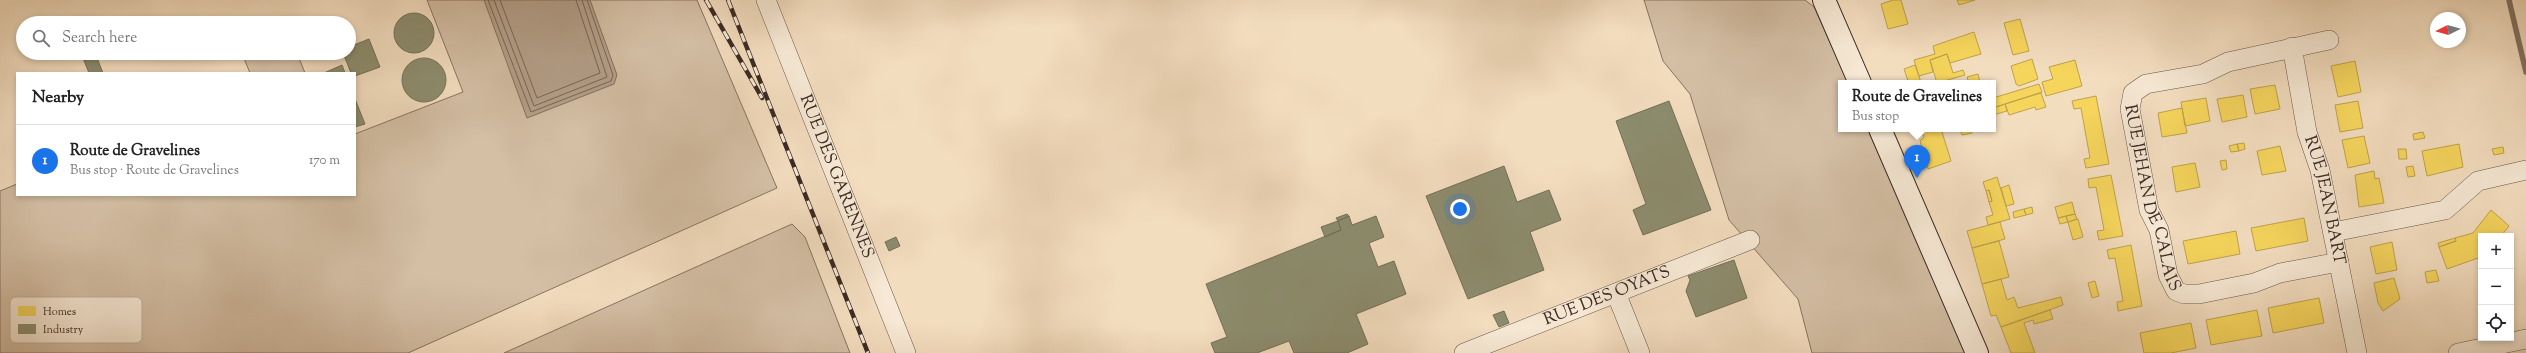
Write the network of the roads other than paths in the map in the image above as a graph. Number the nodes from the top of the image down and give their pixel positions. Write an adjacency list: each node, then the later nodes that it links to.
1 (766, 0): 13 (street, RUE DES GARENNES)
2 (1824, 0): 5 (main road)
3 (2329, 40): 4 (street, RUE JEHAN DE CALAIS)
4 (2292, 47): 8 (street, RUE JEAN BART); 10 (street, RUE JEHAN DE CALAIS)
5 (1859, 80)
6 (1881, 132): 16 (main road)
7 (2526, 170): 8 (street)
8 (2333, 232): 10 (street, RUE JEAN BART)
9 (1750, 240): 11 (street, RUE DES OYATS)
10 (2338, 262): 17 (street, RUE JEAN BART)
11 (1616, 293): 14 (street, RUE DES OYATS); 15 (street)
12 (2526, 339): 18 (street)
13 (906, 353)
14 (1464, 353)
15 (1640, 353)
16 (1977, 353)
17 (2357, 353)
18 (2458, 353)

